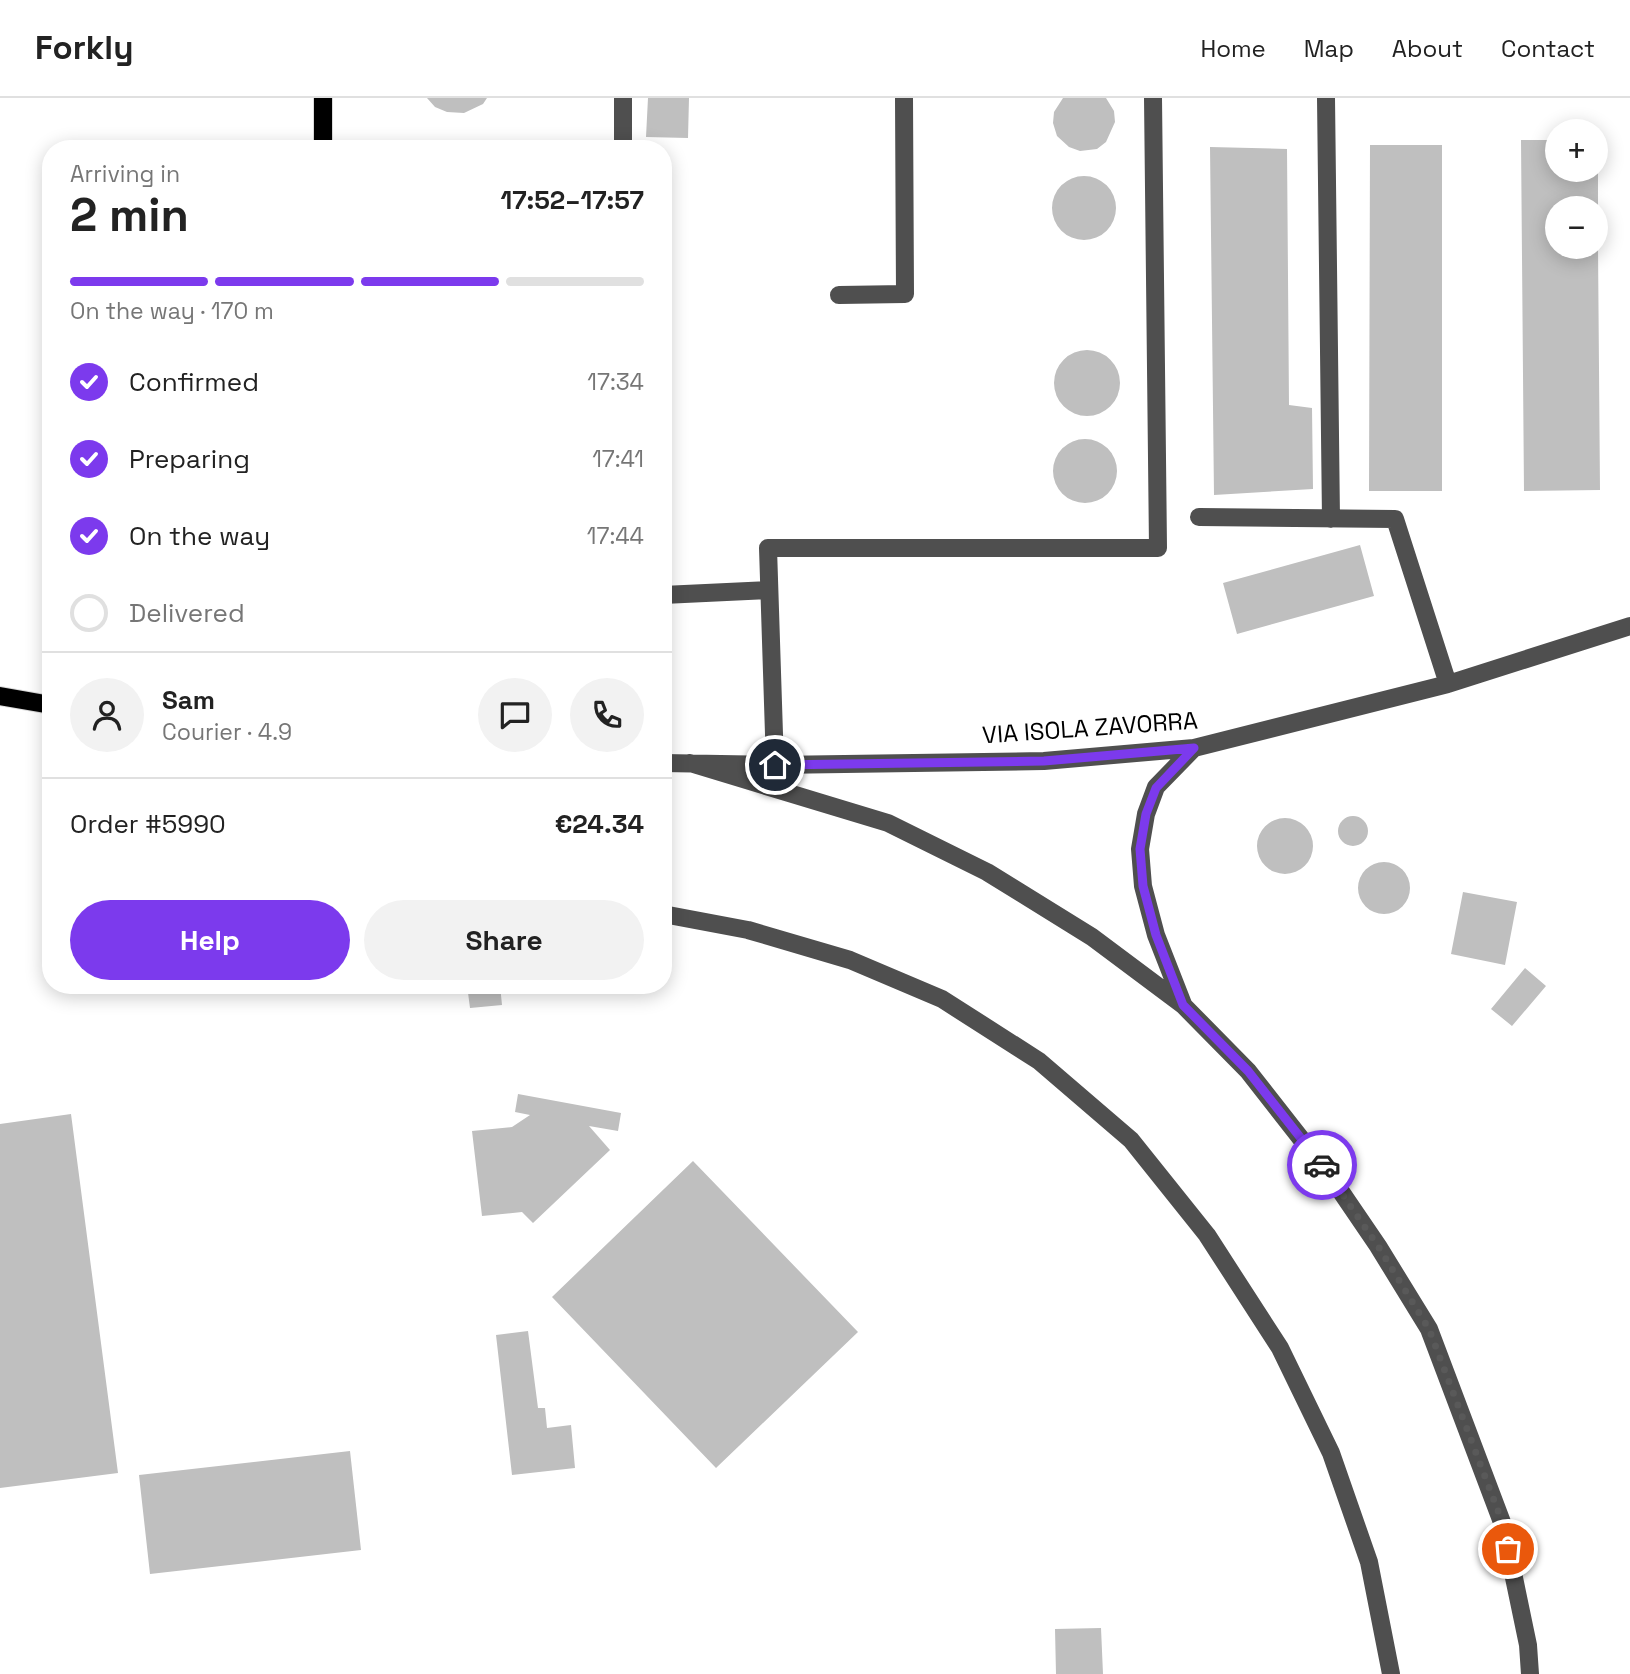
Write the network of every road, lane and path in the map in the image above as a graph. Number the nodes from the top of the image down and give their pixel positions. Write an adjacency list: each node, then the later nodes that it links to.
1 (323, 98): 6 (main road)
2 (623, 98): 7 (street)
3 (904, 98): 8 (street)
4 (1153, 98): 11 (street)
5 (1326, 98): 10 (street)
6 (323, 140)
7 (623, 140)
8 (839, 295)
9 (1199, 517): 10 (street)
10 (1331, 519): 14 (street)
11 (769, 590): 12 (street); 20 (street)
12 (672, 595)
13 (1630, 626): 14 (street, VIA ISOLA ZAVORRA)
14 (1448, 684): 17 (street, VIA ISOLA ZAVORRA)
15 (0, 696): 16 (main road)
16 (42, 703)
17 (1194, 748): 20 (street, VIA ISOLA ZAVORRA); 22 (street)
18 (672, 763): 19 (street, VIA ISOLA ZAVORRA)
19 (690, 763): 20 (street, VIA ISOLA ZAVORRA); 22 (street)
20 (775, 765)
21 (672, 916): 23 (street)
22 (1183, 1005): 24 (street)
23 (1391, 1674)
24 (1530, 1674)

